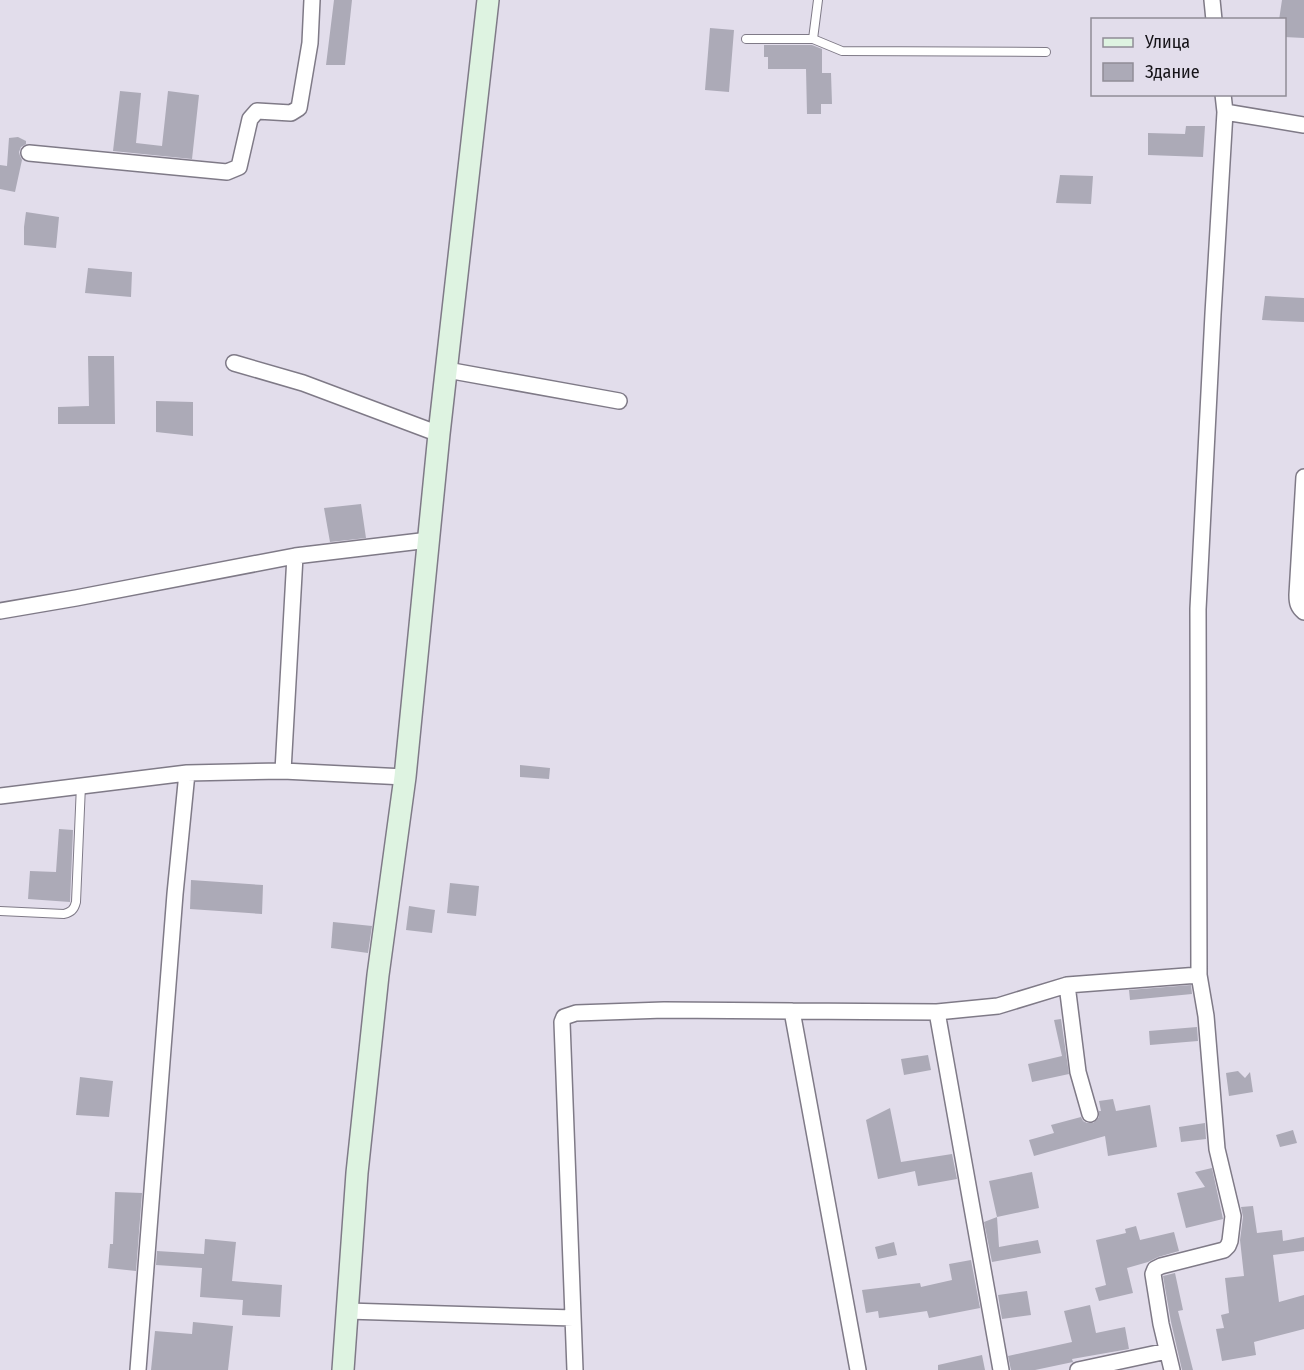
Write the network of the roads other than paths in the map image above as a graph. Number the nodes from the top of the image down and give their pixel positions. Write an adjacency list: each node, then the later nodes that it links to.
1 (312, 0): 12 (street)
2 (488, 0): 14 (street)
3 (818, 0): 7 (lane)
4 (1212, 0): 5 (street)
5 (1214, 18)
6 (746, 39): 7 (lane)
7 (813, 39): 8 (lane)
8 (1046, 52)
9 (1223, 96): 10 (street)
10 (1225, 112): 11 (street); 28 (street)
11 (1304, 125)
12 (29, 153)
13 (234, 363): 16 (street)
14 (447, 370): 15 (street); 16 (street)
15 (619, 401)
16 (439, 434): 18 (street)
17 (1304, 477): 21 (street)
18 (429, 540): 19 (street); 24 (street)
19 (295, 556): 20 (street); 22 (street)
20 (0, 610)
21 (1304, 612)
22 (283, 771): 23 (street); 24 (street)
23 (187, 773): 25 (street); 36 (street)
24 (405, 777): 33 (street)
25 (81, 785): 26 (street); 27 (lane)
26 (0, 796)
27 (0, 911)
28 (1199, 975): 29 (street); 35 (street)
29 (1067, 985): 31 (street); 32 (street)
30 (792, 1011): 31 (street); 34 (street); 39 (street)
31 (937, 1012): 40 (street)
32 (1090, 1114)
33 (347, 1311): 34 (street); 37 (street)
34 (573, 1318): 38 (street)
35 (1167, 1351): 41 (street); 42 (street)
36 (138, 1370)
37 (343, 1370)
38 (575, 1370)
39 (858, 1370)
40 (1001, 1370)
41 (1078, 1370)
42 (1172, 1370)

